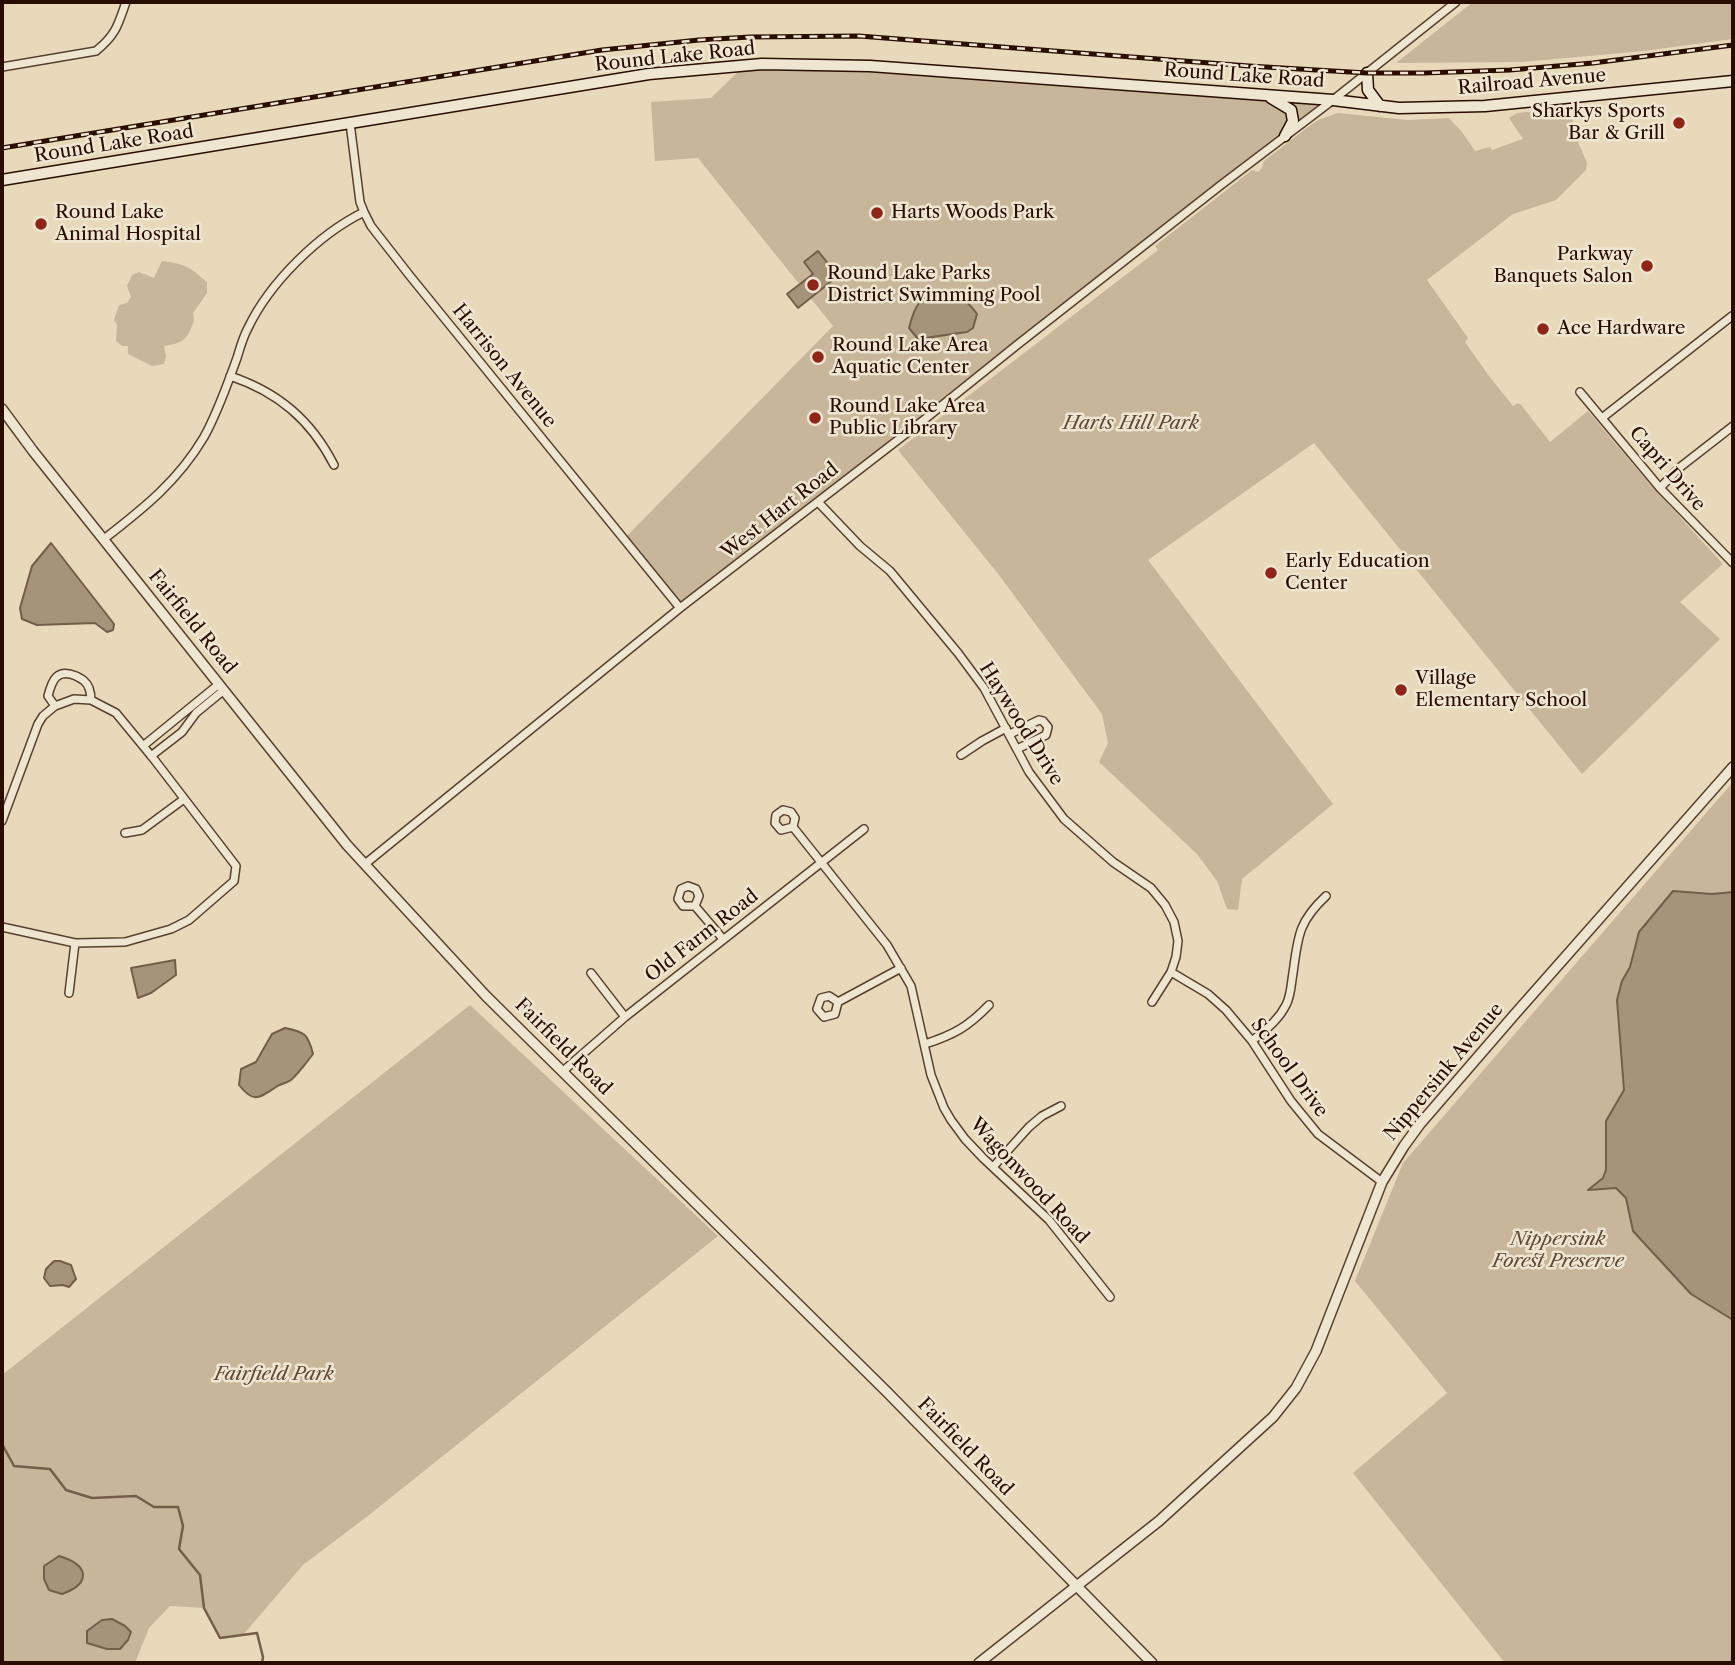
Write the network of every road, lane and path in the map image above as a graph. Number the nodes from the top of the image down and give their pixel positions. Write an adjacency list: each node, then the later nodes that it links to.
1 (126, 2): 5 (street)
2 (1442, 2): 4 (street)
3 (1456, 2): 4 (street, West Hart Road)
4 (1447, 9): 6 (street, West Hart Road)
5 (2, 66)
6 (1367, 72): 9 (street, West Hart Road); 10 (main road)
7 (1733, 80): 10 (main road, Railroad Avenue)
8 (1264, 95): 9 (main road, Round Lake Road); 11 (main road, Round Lake Road); 12 (main road)
9 (1333, 100): 10 (main road, Railroad Avenue); 12 (street, West Hart Road)
10 (1380, 106)
11 (350, 123): 13 (main road, Round Lake Road); 14 (street, Harrison Avenue)
12 (1285, 136): 23 (street, West Hart Road)
13 (2, 180)
14 (364, 212): 16 (street); 26 (street, Harrison Avenue)
15 (1731, 316): 19 (street)
16 (230, 376): 21 (street); 24 (street)
17 (1580, 392): 19 (street, Capri Drive)
18 (2, 409): 24 (street, Fairfield Road)
19 (1602, 418): 22 (street, Capri Drive)
20 (1733, 426): 22 (street)
21 (334, 465)
22 (1660, 488): 25 (street, Capri Drive)
23 (818, 502): 26 (street, West Hart Road); 30 (street, Haywood Drive)
24 (104, 539): 27 (street, Fairfield Road)
25 (1733, 563)
26 (680, 608): 42 (street, West Hart Road)
27 (221, 687): 31 (street); 34 (street); 42 (street, Fairfield Road)
28 (91, 700): 29 (street); 29 (street); 31 (street)
29 (55, 706): 37 (street)
30 (1008, 731): 32 (street, Haywood Drive); 32 (street); 33 (street)
31 (141, 743): 34 (street)
32 (1017, 749): 49 (street, Haywood Drive)
33 (961, 755)
34 (151, 756): 36 (street)
35 (1733, 767): 61 (street, Nippersink Avenue)
36 (184, 799): 40 (street); 47 (street)
37 (2, 821)
38 (793, 827): 41 (street, Wagonwood Road)
39 (864, 829): 41 (street, Old Farm Road)
40 (125, 833)
41 (821, 862): 46 (street, Old Farm Road); 48 (street, Wagonwood Road)
42 (365, 864): 58 (street, Fairfield Road)
43 (1326, 896): 56 (street)
44 (695, 906): 46 (street)
45 (2, 927): 47 (street)
46 (723, 939): 55 (street, Old Farm Road)
47 (75, 943): 51 (street)
48 (901, 968): 52 (street); 57 (street, Wagonwood Road)
49 (1171, 972): 53 (street, Haywood Drive); 56 (street, School Drive)
50 (591, 973): 55 (street)
51 (69, 993)
52 (838, 1002)
53 (1152, 1002)
54 (989, 1005): 57 (street)
55 (625, 1017): 58 (street, Old Farm Road)
56 (1252, 1041): 61 (street, School Drive)
57 (925, 1044): 60 (street, Wagonwood Road)
58 (562, 1072): 63 (street, Fairfield Road)
59 (1061, 1106): 60 (street)
60 (993, 1167): 62 (street, Wagonwood Road)
61 (1382, 1182): 63 (street, Nippersink Avenue)
62 (1110, 1297)
63 (1077, 1586): 64 (street, Nippersink Avenue); 65 (street, Fairfield Road)
64 (979, 1663)
65 (1152, 1663)

